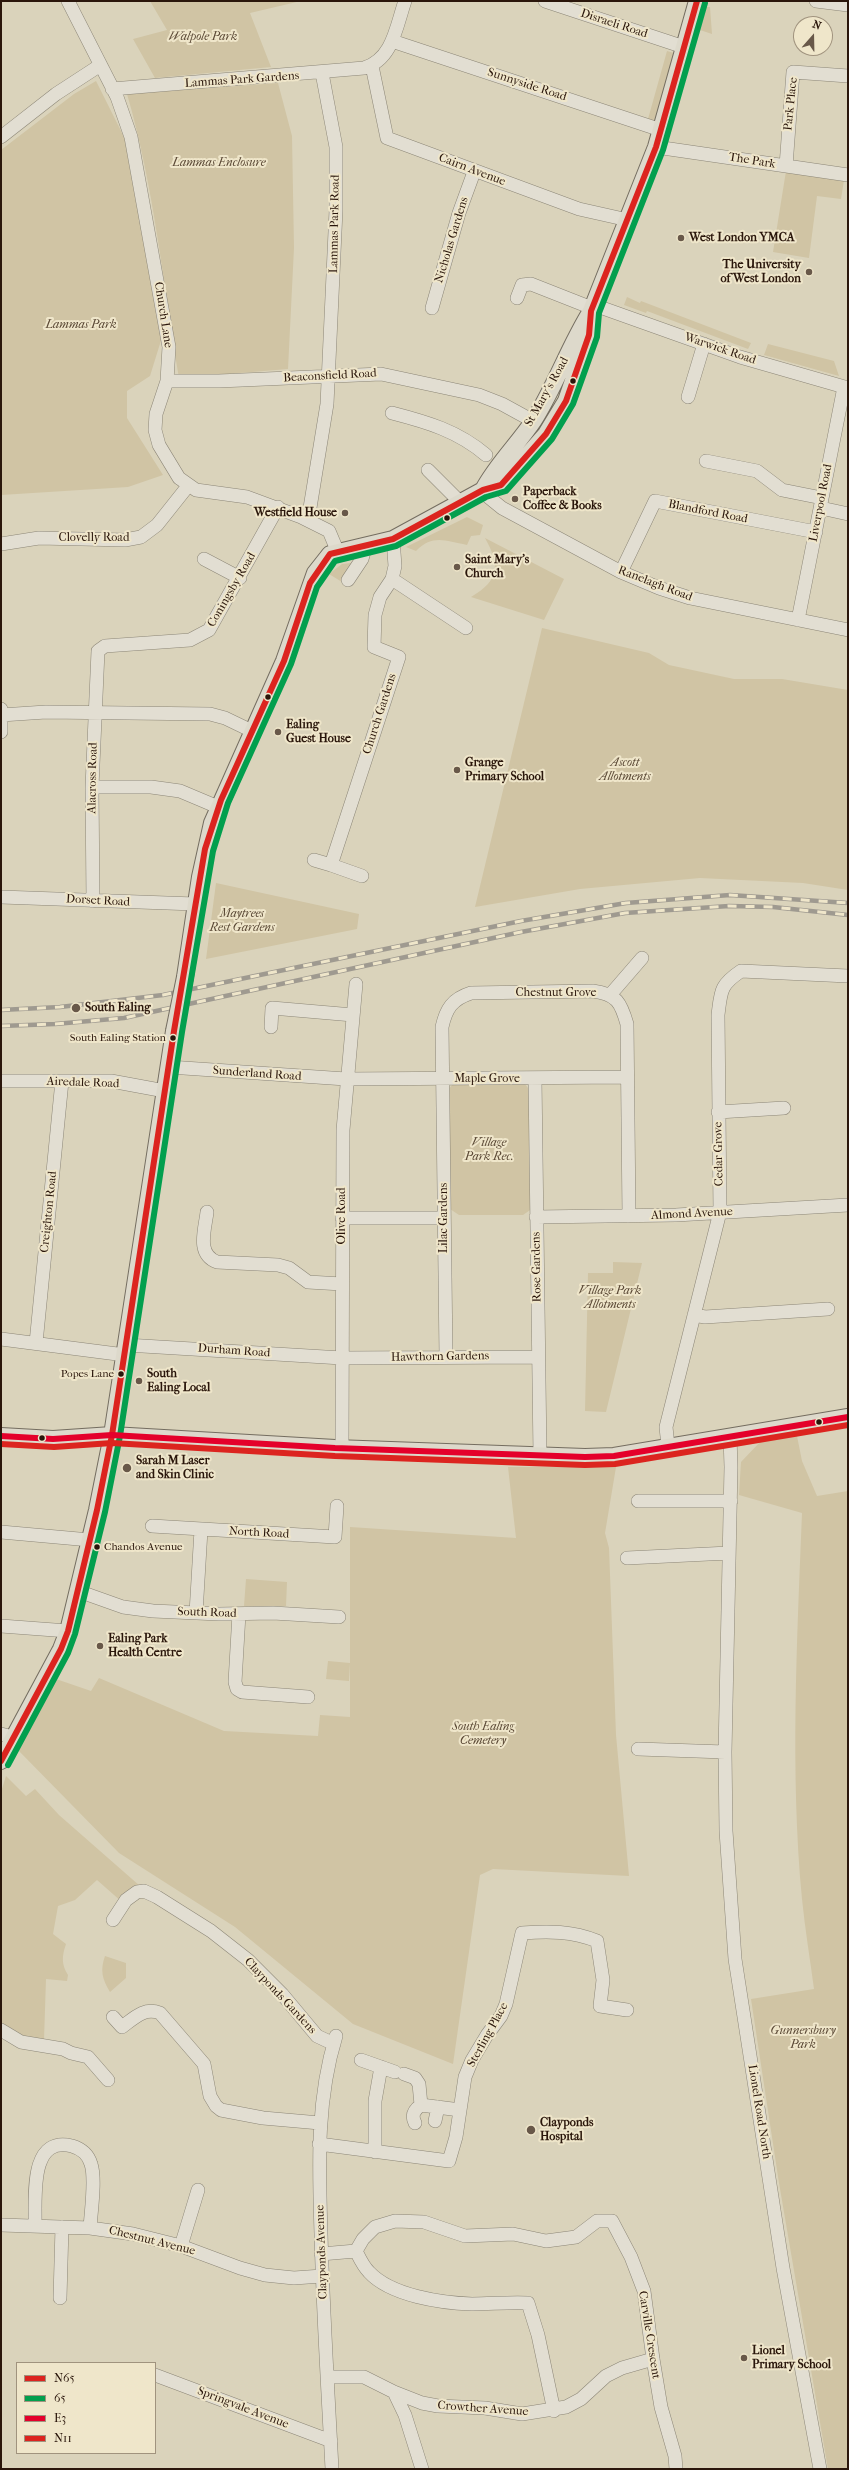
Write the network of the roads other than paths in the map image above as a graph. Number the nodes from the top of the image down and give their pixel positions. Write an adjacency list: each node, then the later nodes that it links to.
1 (68, 1): 9 (street, Church Lane)
2 (404, 1): 7 (street)
3 (545, 1): 8 (street, Disraeli Road)
4 (697, 1): 8 (main road, St Mary's Road)
5 (816, 1): 6 (street)
6 (848, 5)
7 (392, 41): 10 (street); 14 (street, Sunnyside Road)
8 (684, 47): 14 (main road, St Mary's Road)
9 (100, 66): 13 (street, Church Lane); 15 (street)
10 (372, 66): 11 (street, Lammas Park Gardens); 18 (street, Cairn Avenue)
11 (322, 73): 13 (street, Lammas Park Gardens); 25 (street, Lammas Park Road)
12 (848, 76): 17 (street, Park Place)
13 (112, 89): 26 (street, Church Lane)
14 (661, 130): 16 (main road, St Mary's Road)
15 (2, 133)
16 (656, 147): 17 (street, The Park); 20 (main road, St Mary's Road)
17 (786, 166): 19 (street, The Park)
18 (474, 172): 20 (street, Cairn Avenue); 22 (street, Nicholas Gardens)
19 (848, 175)
20 (628, 220): 23 (main road, St Mary's Road)
21 (517, 298): 23 (street, Warwick Road)
22 (432, 308)
23 (592, 308): 24 (street, Warwick Road); 30 (main road, St Mary's Road); 35 (main road, St Mary's Road)
24 (704, 344): 27 (street, Warwick Road); 28 (street)
25 (327, 376): 26 (street, Beaconsfield Road); 30 (street, Beaconsfield Road); 40 (street, Lammas Park Road)
26 (167, 381): 34 (street, Church Lane)
27 (846, 388): 37 (street, Liverpool Road)
28 (688, 396)
29 (392, 413): 31 (street)
30 (533, 421): 31 (main road, St Mary's Road)
31 (492, 460): 35 (main road, St Mary's Road)
32 (706, 461): 37 (street)
33 (428, 470): 36 (street)
34 (188, 486): 38 (street); 43 (street, Clovelly Road)
35 (482, 490): 36 (main road, St Mary's Road); 47 (street, Ranelagh Road)
36 (461, 503): 42 (main road, St Mary's Road)
37 (821, 503): 39 (street); 41 (street, Liverpool Road)
38 (278, 507): 40 (street); 48 (street, Coningsby Road)
39 (848, 514)
40 (308, 520): 45 (street)
41 (816, 532): 47 (street, Blandford Road); 51 (street, Liverpool Road)
42 (393, 539): 44 (main road, St Mary's Road); 49 (street)
43 (1, 544)
44 (366, 544): 45 (main road, St Mary's Road); 50 (street)
45 (337, 550): 57 (main road)
46 (204, 559): 48 (street)
47 (621, 572): 51 (street, Ranelagh Road)
48 (240, 578): 54 (street, Coningsby Road)
49 (392, 579): 52 (street); 62 (street, Church Gardens)
50 (348, 580)
51 (798, 620): 53 (street, Ranelagh Road)
52 (466, 628)
53 (848, 630)
54 (96, 656): 55 (street, Alacross Road)
55 (95, 712): 56 (street); 57 (street); 59 (street, Alacross Road)
56 (1, 713): 58 (street)
57 (252, 731): 60 (main road)
58 (1, 732)
59 (92, 787): 60 (street); 65 (street, Alacross Road)
60 (218, 808): 66 (main road)
61 (314, 860): 62 (street)
62 (331, 865): 63 (street)
63 (362, 876)
64 (1, 897): 65 (street, Dorset Road)
65 (92, 900): 66 (street, Dorset Road)
66 (195, 904): 73 (main road, bridge)
67 (642, 958): 70 (street)
68 (848, 976): 82 (street, Cedar Grove)
69 (356, 984): 71 (street, Olive Road)
70 (610, 995): 74 (street, Chestnut Grove); 75 (street, Chestnut Grove)
71 (353, 1014): 72 (street); 76 (street, Olive Road)
72 (271, 1027)
73 (169, 1067): 76 (street, Sunderland Road); 80 (main road)
74 (627, 1077): 77 (street, Maple Grove); 86 (street, Chestnut Grove)
75 (442, 1078): 76 (street, Maple Grove); 77 (street, Maple Grove); 89 (street, Lilac Gardens)
76 (346, 1079): 88 (street, Olive Road)
77 (534, 1079): 87 (street, Rose Gardens)
78 (1, 1081): 79 (street, Airedale Road)
79 (62, 1081): 80 (street, Airedale Road); 94 (street, Creighton Road)
80 (165, 1091): 95 (main road)
81 (784, 1108): 82 (street)
82 (718, 1112): 85 (street, Cedar Grove)
83 (848, 1205): 85 (street, Almond Avenue)
84 (207, 1212): 90 (street)
85 (720, 1212): 86 (street, Almond Avenue); 92 (street, Cedar Grove)
86 (629, 1216): 87 (street, Almond Avenue)
87 (536, 1217): 96 (street, Rose Gardens)
88 (342, 1218): 89 (street); 90 (street, Olive Road)
89 (444, 1218): 97 (street, Lilac Gardens)
90 (342, 1284): 98 (street, Olive Road)
91 (828, 1309): 92 (street)
92 (694, 1315): 103 (street, Cedar Grove)
93 (1, 1339): 94 (street, Durham Road)
94 (36, 1343): 95 (street, Durham Road)
95 (126, 1350): 98 (street, Durham Road); 100 (main road)
96 (538, 1356): 97 (street, Hawthorn Gardens); 105 (street, Rose Gardens)
97 (446, 1357): 98 (street, Hawthorn Gardens)
98 (342, 1358): 104 (street, Olive Road)
99 (848, 1417): 102 (main road)
100 (112, 1435): 101 (main road); 104 (main road); 112 (main road)
101 (1, 1436)
102 (730, 1436): 103 (main road); 107 (street, Lionel Road North)
103 (668, 1446): 105 (main road)
104 (342, 1448): 105 (main road)
105 (540, 1455)
106 (638, 1501): 107 (street)
107 (731, 1501): 113 (street, Lionel Road North)
108 (337, 1506): 110 (street, North Road)
109 (152, 1526): 110 (street, North Road)
110 (200, 1530): 116 (street)
111 (1, 1532): 112 (street)
112 (90, 1540): 115 (main road)
113 (729, 1553): 114 (street); 124 (street, Lionel Road North)
114 (627, 1558)
115 (78, 1591): 116 (street, South Road); 120 (main road)
116 (196, 1613): 117 (street, South Road)
117 (239, 1614): 118 (street, South Road); 121 (street)
118 (339, 1617)
119 (1, 1626): 120 (street)
120 (68, 1631): 122 (main road)
121 (308, 1697)
122 (7, 1736): 125 (main road)
123 (638, 1750): 124 (street)
124 (725, 1752): 163 (street, Lionel Road North)
125 (1, 1761)
126 (113, 1920): 130 (street, Clayponds Gardens)
127 (627, 2010): 136 (street, Sterling Place)
128 (113, 2017): 138 (street)
129 (1, 2030): 133 (street)
130 (335, 2040): 138 (street, Clayponds Avenue)
131 (361, 2060): 132 (street)
132 (381, 2067): 134 (street); 141 (street)
133 (108, 2080)
134 (421, 2105): 135 (street); 139 (street)
135 (438, 2107): 136 (street); 137 (street)
136 (460, 2110): 141 (street, Sterling Place)
137 (435, 2121)
138 (320, 2123): 140 (street, Clayponds Avenue)
139 (415, 2123)
140 (319, 2144): 141 (street); 149 (street, Clayponds Avenue)
141 (375, 2152)
142 (198, 2190): 147 (street)
143 (1, 2225): 144 (street, Chestnut Avenue)
144 (35, 2226): 145 (street, Chestnut Avenue); 146 (street)
145 (62, 2227): 146 (street, Chestnut Avenue); 151 (street)
146 (90, 2228): 147 (street, Chestnut Avenue)
147 (181, 2246): 150 (street, Chestnut Avenue)
148 (356, 2251): 149 (street); 152 (street, Carville Crescent); 157 (street)
149 (321, 2254): 150 (street, Clayponds Avenue)
150 (322, 2276): 154 (street, Clayponds Avenue)
151 (60, 2298)
152 (653, 2359): 157 (street, Crowther Avenue); 162 (street, Carville Crescent)
153 (156, 2375): 159 (street, Springvale Avenue)
154 (328, 2377): 155 (street, Crowther Avenue); 159 (street, Clayponds Avenue)
155 (394, 2392): 156 (street, Crowther Avenue); 158 (street)
156 (422, 2403): 157 (street, Crowther Avenue); 158 (street)
157 (554, 2410)
158 (405, 2415): 161 (street)
159 (330, 2441): 160 (street, Clayponds Avenue)
160 (332, 2469)
161 (422, 2469)
162 (676, 2469)
163 (820, 2469)

